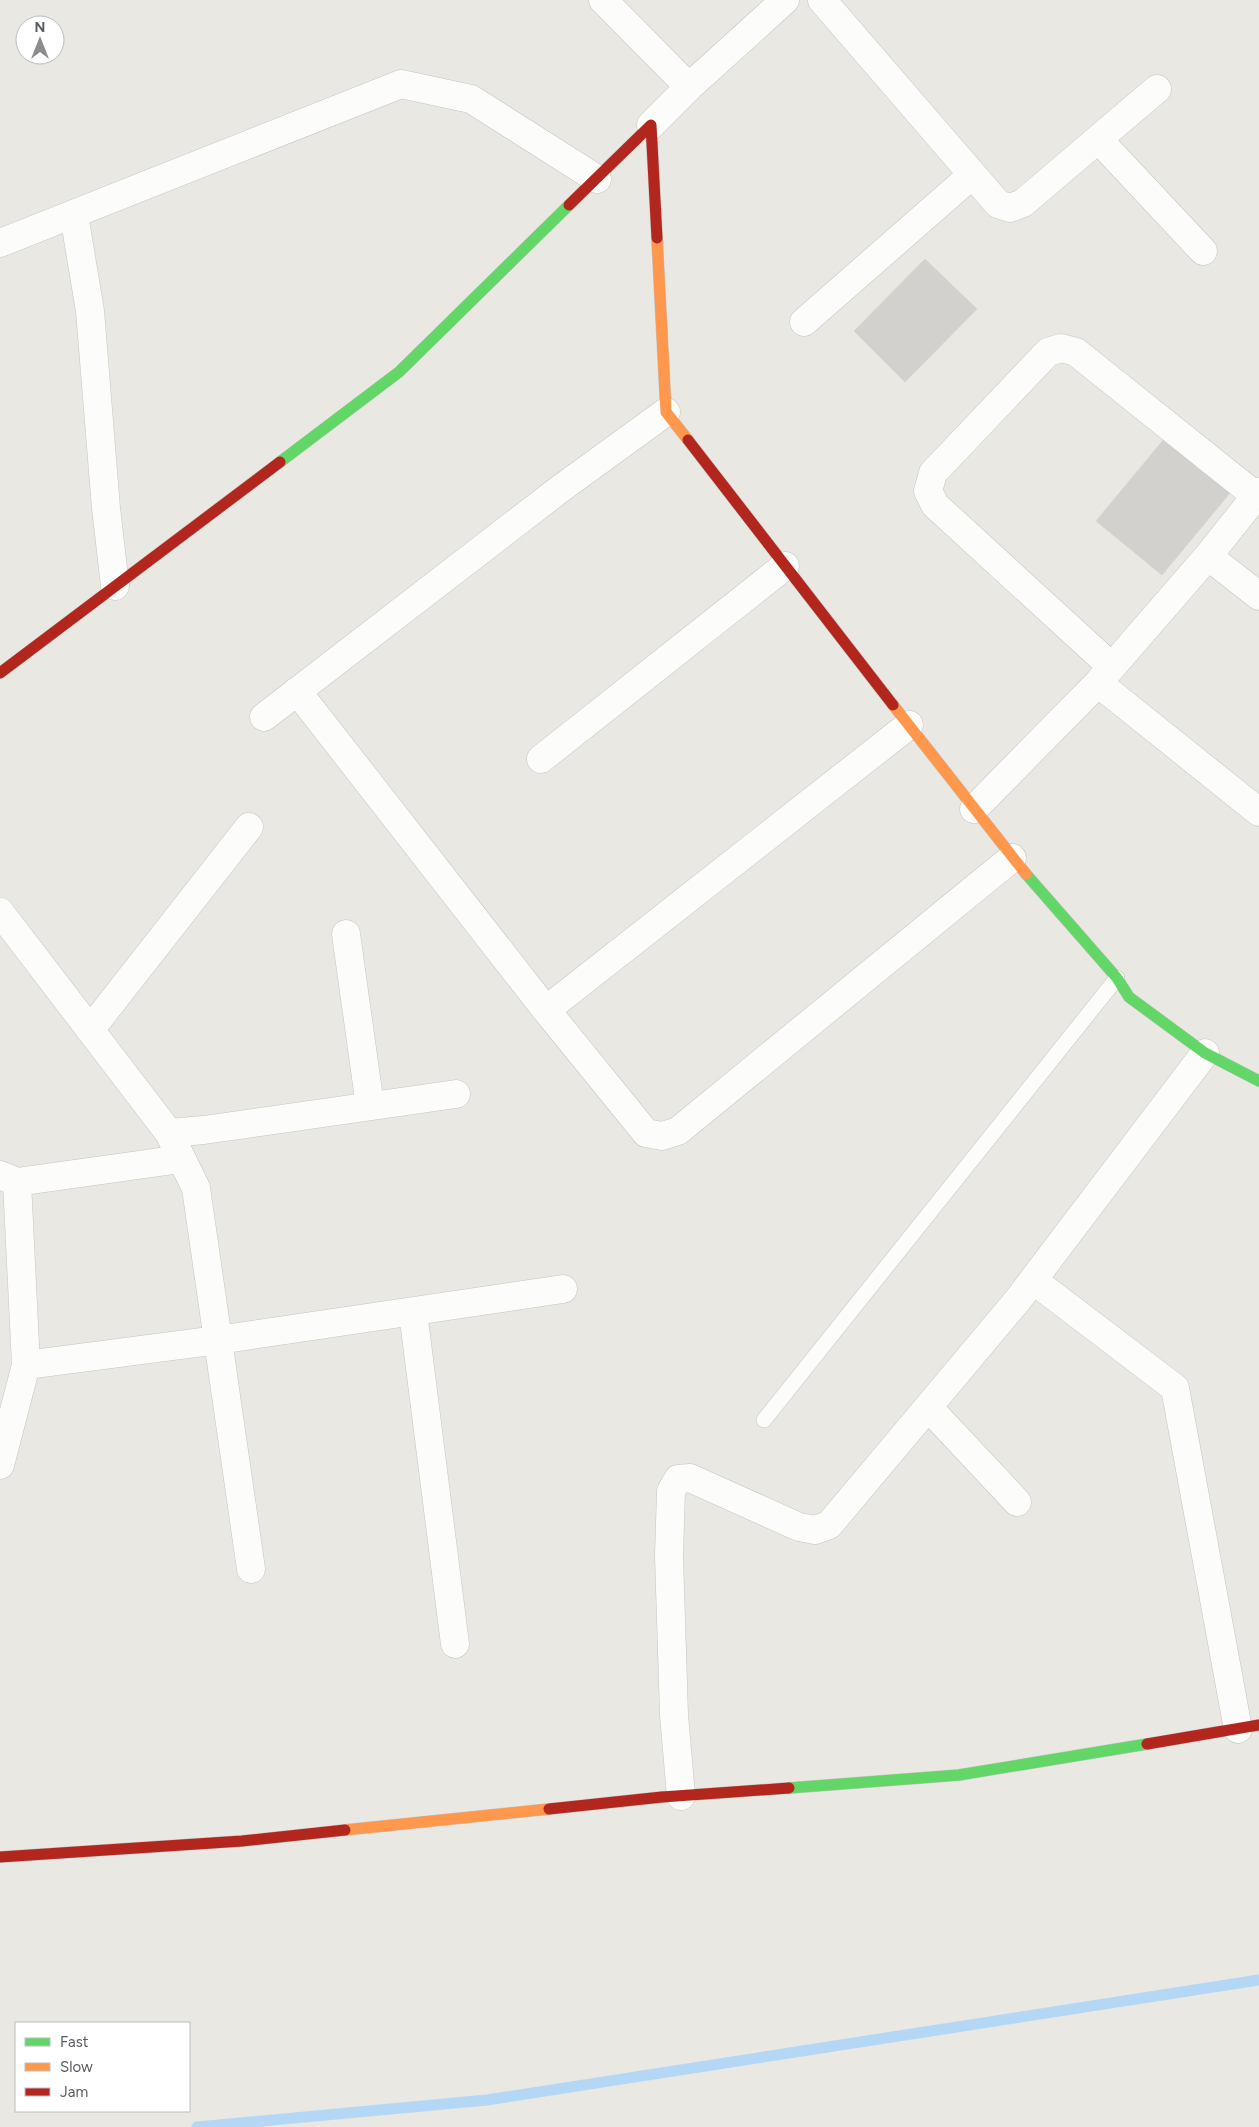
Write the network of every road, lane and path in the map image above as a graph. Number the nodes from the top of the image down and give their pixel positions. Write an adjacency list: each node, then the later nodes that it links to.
1 (603, 0): 4 (street)
2 (784, 0): 4 (street)
3 (822, 0): 8 (street)
4 (689, 87): 6 (street)
5 (1157, 89): 7 (street)
6 (651, 125): 9 (street); 14 (street)
7 (1098, 139): 8 (street); 12 (street)
8 (972, 175): 13 (street)
9 (597, 179): 10 (street); 18 (street)
10 (74, 215): 11 (street); 18 (street)
11 (0, 243)
12 (1203, 251)
13 (804, 322)
14 (666, 412): 17 (street); 22 (street)
15 (1257, 494): 16 (street); 21 (street)
16 (1208, 556): 19 (street); 21 (street)
17 (785, 566): 24 (street); 25 (street)
18 (116, 586): 20 (street)
19 (1259, 596)
20 (1, 670)
21 (1105, 675): 26 (street); 27 (street)
22 (297, 692): 23 (street); 33 (street)
23 (264, 717)
24 (909, 725): 26 (street); 33 (street)
25 (541, 759)
26 (974, 809): 29 (street)
27 (1259, 812)
28 (249, 827): 34 (street)
29 (1012, 858): 32 (street); 33 (street)
30 (0, 912): 34 (street)
31 (346, 934): 38 (street)
32 (1117, 978): 35 (street); 48 (lane)
33 (546, 1010)
34 (90, 1030): 39 (street)
35 (1206, 1053): 36 (street); 42 (street)
36 (1259, 1081)
37 (456, 1094): 38 (street)
38 (370, 1106): 39 (street)
39 (169, 1133): 40 (street)
40 (181, 1159): 41 (street); 45 (street)
41 (9, 1178): 46 (street)
42 (1033, 1280): 47 (street); 53 (street)
43 (563, 1289): 44 (street)
44 (413, 1312): 45 (street); 52 (street)
45 (218, 1340): 46 (street); 51 (street)
46 (26, 1365): 49 (street)
47 (928, 1407): 50 (street); 54 (street)
48 (764, 1420)
49 (0, 1465)
50 (1017, 1502)
51 (251, 1569)
52 (455, 1644)
53 (1248, 1727): 54 (street)
54 (681, 1796): 55 (street)
55 (0, 1857)

